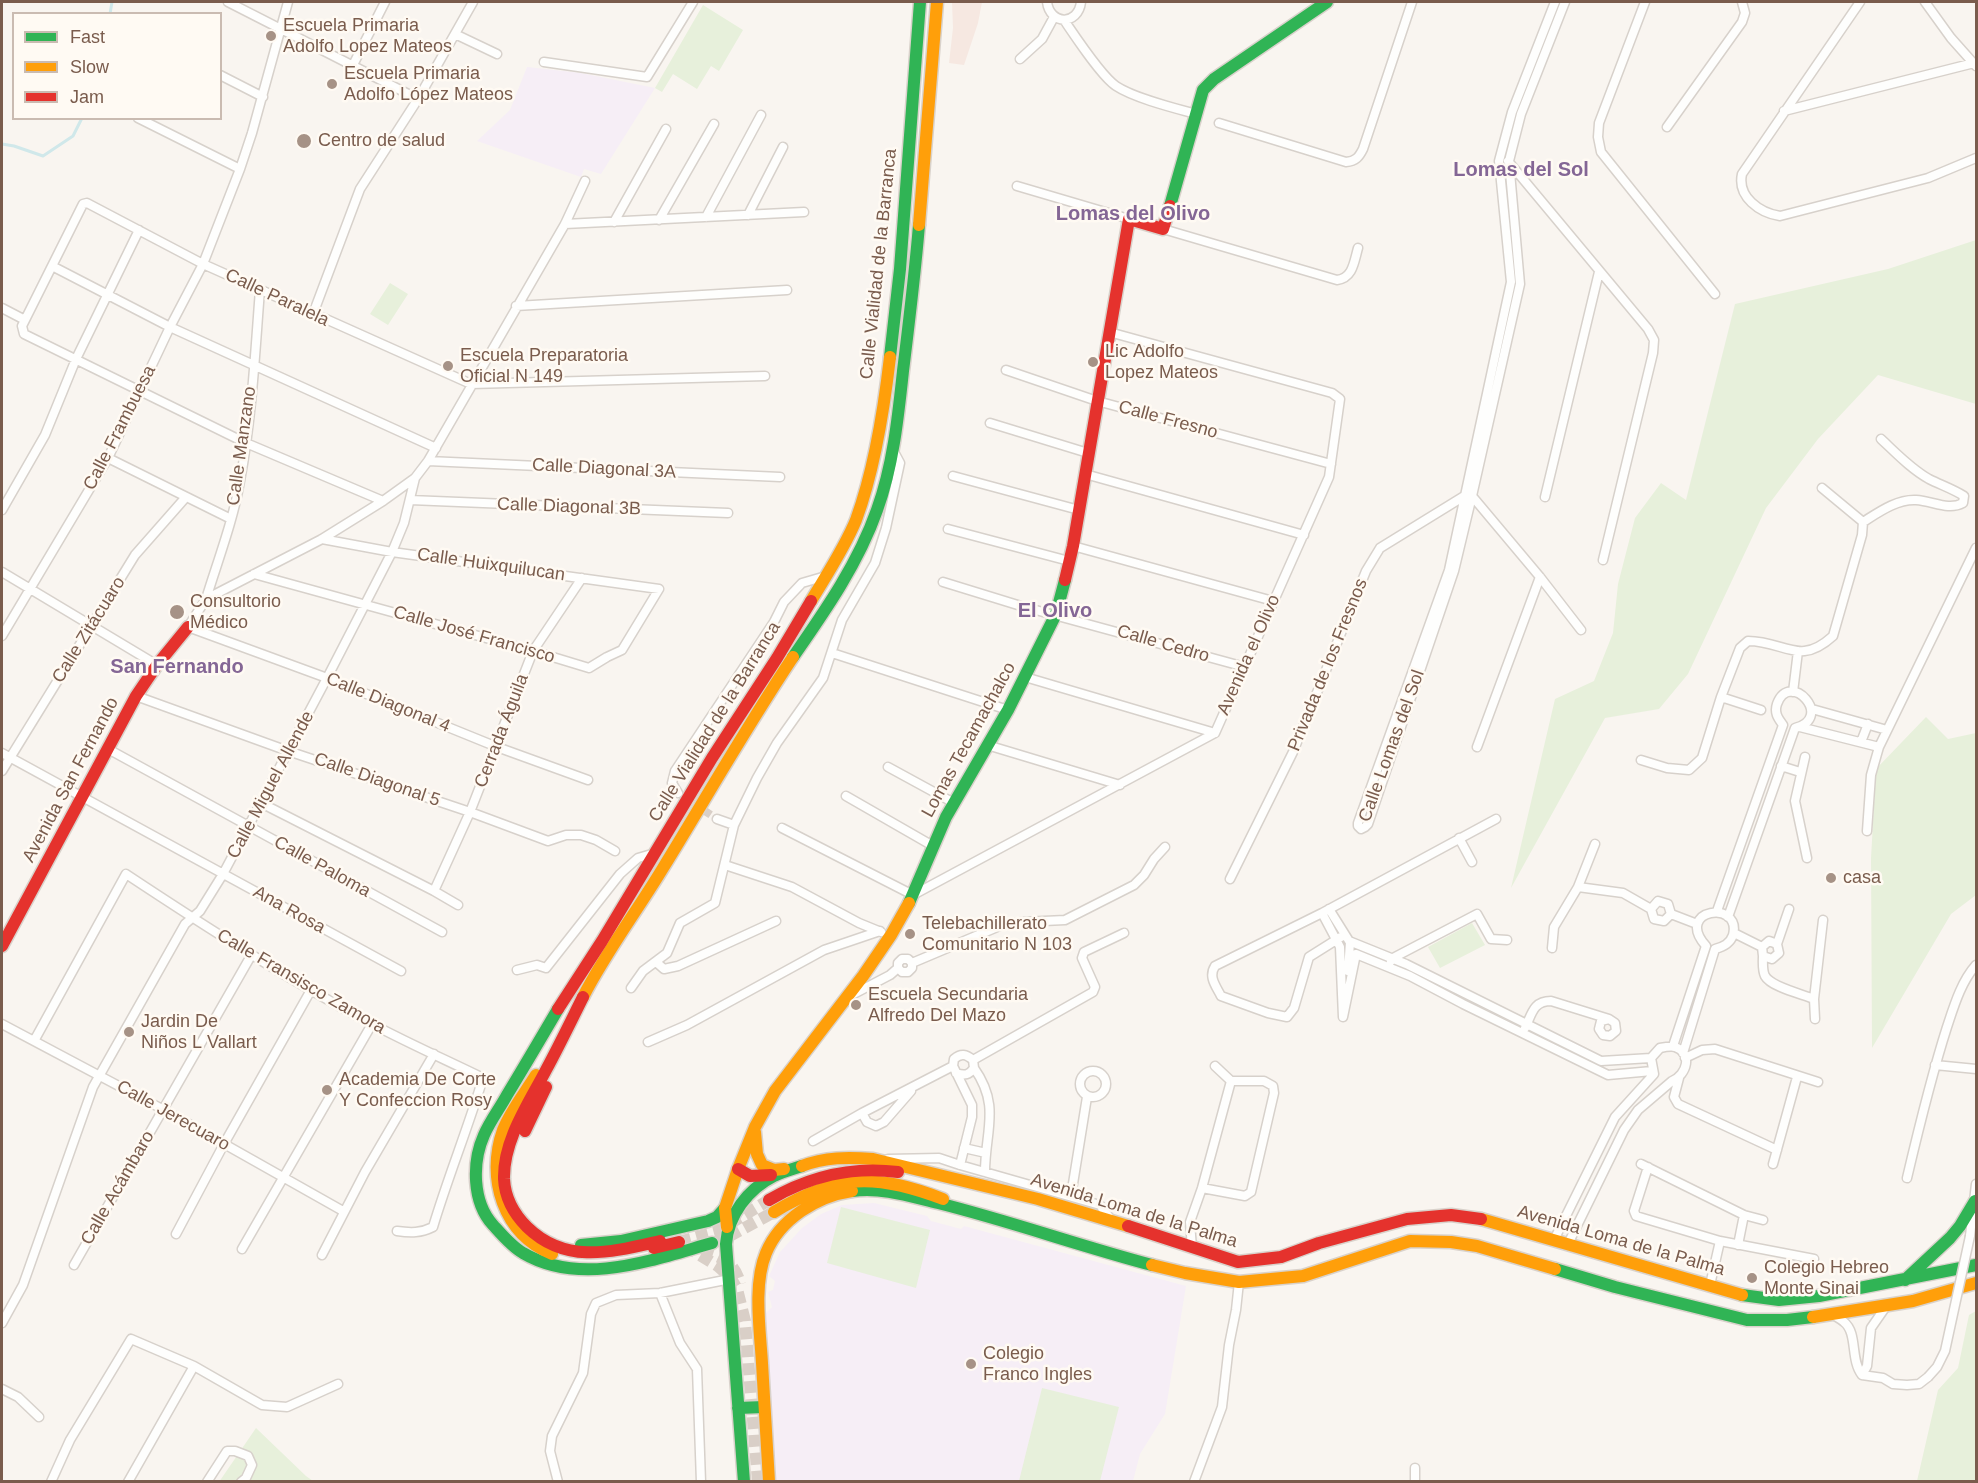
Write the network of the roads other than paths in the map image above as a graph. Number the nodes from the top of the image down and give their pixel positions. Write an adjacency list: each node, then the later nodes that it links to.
1 (228, 2): 20 (street)
2 (288, 2): 20 (street, Calle Frambuesa)
3 (385, 2): 26 (street)
4 (473, 2): 21 (street)
5 (693, 2): 24 (street)
6 (920, 2): 109 (main road, Calle Vialidad de la Barranca)
7 (937, 2): 79 (main road, Calle Vialidad de la Barranca)
8 (1047, 2): 18 (street)
9 (1081, 2): 19 (street)
10 (1327, 2): 31 (main road)
11 (1412, 2): 34 (street)
12 (1555, 2): 40 (street)
13 (1565, 2): 41 (street)
14 (1645, 2): 60 (street)
15 (1742, 2): 36 (street)
16 (1860, 2): 30 (street)
17 (1925, 2): 25 (street)
18 (1054, 17): 19 (street); 23 (street)
19 (1064, 20): 31 (street)
20 (281, 29): 26 (street); 28 (street, Calle Frambuesa)
21 (455, 34): 22 (street); 29 (street)
22 (497, 54)
23 (1020, 60)
24 (544, 62)
25 (1975, 65): 30 (street)
26 (353, 66): 29 (street)
27 (222, 76): 28 (street)
28 (263, 97): 42 (street, Calle Frambuesa)
29 (418, 99): 64 (street)
30 (1784, 111): 39 (street)
31 (1196, 114): 52 (main road)
32 (761, 115): 47 (street)
33 (142, 120): 42 (street)
34 (1219, 123)
35 (714, 124): 49 (street)
36 (1666, 127)
37 (666, 129): 50 (street)
38 (783, 147): 46 (street)
39 (1977, 158)
40 (1499, 161): 41 (street); 89 (street)
41 (1509, 161): 57 (street); 89 (street)
42 (240, 169): 55 (street, Calle Frambuesa)
43 (585, 181): 51 (street)
44 (1017, 186): 48 (street)
45 (804, 212): 46 (street)
46 (748, 215): 47 (street)
47 (706, 217): 49 (street)
48 (1129, 219): 52 (main road); 67 (main road, Lomas Tecamachalco)
49 (659, 220): 50 (street)
50 (614, 222): 51 (street)
51 (565, 224): 62 (street)
52 (1163, 229): 54 (street)
53 (139, 230): 55 (street, Calle Paralela); 56 (street, Calle Paralela); 61 (street)
54 (1358, 248)
55 (203, 264): 58 (street, Calle Paralela); 66 (street, Calle Frambuesa)
56 (52, 266): 61 (street); 65 (street)
57 (1599, 272): 91 (street); 105 (street)
58 (260, 290): 64 (street, Calle Paralela); 69 (street, Calle Manzano)
59 (787, 290): 62 (street)
60 (1715, 294)
61 (107, 295): 66 (street); 68 (street)
62 (516, 306): 72 (street)
63 (2, 308): 65 (street)
64 (313, 314): 72 (street, Calle Paralela)
65 (25, 320): 68 (street)
66 (170, 327): 69 (street); 73 (street, Calle Frambuesa)
67 (1109, 332): 74 (main road, Lomas Tecamachalco); 83 (street, Avenida el Olivo)
68 (76, 359): 73 (street); 94 (street)
69 (254, 366): 77 (street, Calle Manzano); 78 (street)
70 (1006, 370): 74 (street, Calle Fresno)
71 (765, 376): 72 (street)
72 (471, 384): 78 (street)
73 (140, 390): 77 (street); 81 (street, Calle Frambuesa)
74 (1097, 401): 80 (main road, Lomas Tecamachalco); 83 (street, Calle Fresno)
75 (990, 423): 80 (street)
76 (1881, 439): 98 (street)
77 (246, 443): 93 (street); 97 (street, Calle Manzano)
78 (436, 448): 82 (street)
79 (893, 450): 125 (street); 224 (main road, Calle Vialidad de la Barranca)
80 (1088, 453): 84 (main road, Lomas Tecamachalco)
81 (108, 458): 90 (street); 113 (street, Calle Frambuesa)
82 (428, 461): 86 (street, Calle Diagonal 3A); 87 (street)
83 (1331, 465): 100 (street, Avenida el Olivo)
84 (1085, 474): 95 (main road, Lomas Tecamachalco); 100 (street)
85 (953, 476): 95 (street)
86 (780, 477)
87 (415, 478): 92 (street, Calle Miguel Allende); 93 (street, Avenida San Fernando)
88 (1822, 488): 98 (street)
89 (1468, 495): 89 (street, Calle Lomas del Sol); 110 (street); 179 (street, Privada de los Fresnos)
90 (186, 496): 97 (street); 119 (street, Calle Zitácuaro)
91 (1545, 497)
92 (410, 500): 96 (street, Calle Diagonal 3B); 104 (street, Calle Miguel Allende)
93 (383, 501): 101 (street, Avenida San Fernando)
94 (2, 510)
95 (1079, 510): 102 (main road, Lomas Tecamachalco)
96 (728, 513)
97 (231, 519): 115 (street, Calle Manzano)
98 (1863, 522): 124 (street)
99 (948, 529): 106 (street)
100 (1304, 535): 116 (street, Avenida el Olivo)
101 (322, 539): 104 (street, Calle Huixquilucan); 108 (street, Avenida San Fernando)
102 (1073, 546): 106 (main road, Lomas Tecamachalco); 116 (street)
103 (1977, 548): 138 (street)
104 (392, 552): 111 (street, Calle Huixquilucan); 117 (street, Calle Miguel Allende)
105 (1603, 560)
106 (1069, 561): 118 (main road, Lomas Tecamachalco)
107 (2, 572): 113 (street)
108 (254, 574): 115 (street, Avenida San Fernando); 117 (street, Calle José Francisco)
109 (826, 576): 157 (street); 174 (main road, Calle Vialidad de la Barranca)
110 (1540, 577): 121 (street); 143 (street)
111 (582, 578): 114 (street, Calle Huixquilucan); 123 (street, Cerrada Águila)
112 (943, 582): 118 (street, Calle Cedro)
113 (30, 589): 119 (street); 122 (street, Calle Frambuesa)
114 (659, 589): 123 (street, Calle José Francisco)
115 (206, 599): 120 (street, Avenida San Fernando)
116 (1273, 601): 127 (street, Avenida el Olivo)
117 (365, 604): 123 (street, Calle José Francisco); 129 (street, Calle Miguel Allende)
118 (1056, 614): 127 (street, Calle Cedro); 128 (main road, Lomas Tecamachalco)
119 (91, 626): 126 (street); 149 (street, Calle Zitácuaro)
120 (188, 627): 126 (main road, Avenida San Fernando); 129 (street, Calle Diagonal 4)
121 (1581, 630)
122 (2, 636)
123 (533, 651): 142 (street, Cerrada Águila)
124 (1798, 651): 130 (street); 132 (street)
125 (832, 653): 134 (street); 165 (street)
126 (157, 665): 131 (main road, Avenida San Fernando)
127 (1245, 667): 139 (street, Avenida el Olivo)
128 (1025, 677): 134 (main road, Lomas Tecamachalco); 139 (street)
129 (327, 678): 142 (street, Calle Diagonal 4); 146 (street, Calle Miguel Allende)
130 (1793, 692): 133 (street); 186 (street)
131 (136, 696): 145 (main road, Avenida San Fernando); 146 (street, Calle Diagonal 5)
132 (1721, 697): 135 (street); 150 (street)
133 (1812, 709): 136 (street); 137 (street)
134 (1008, 710): 141 (main road, Lomas Tecamachalco)
135 (1761, 710)
136 (1868, 724): 138 (street); 140 (street)
137 (1800, 727): 140 (street); 151 (street)
138 (1887, 730): 144 (street)
139 (1215, 733): 156 (street, Avenida el Olivo)
140 (1861, 742): 144 (street)
141 (987, 745): 156 (street); 161 (main road, Lomas Tecamachalco)
142 (497, 747): 155 (street, Calle Diagonal 4); 162 (street, Cerrada Águila)
143 (1477, 747)
144 (1879, 747): 168 (street)
145 (108, 749): 158 (main road, Avenida San Fernando); 166 (street, Calle Paloma)
146 (288, 751): 160 (street, Calle Miguel Allende); 162 (street, Calle Diagonal 5)
147 (2, 753): 149 (street, Ana Rosa)
148 (1805, 757): 154 (street)
149 (10, 758): 153 (street, Calle Zitácuaro); 158 (street, Ana Rosa)
150 (1641, 760)
151 (1781, 766): 154 (street); 188 (street)
152 (888, 767): 161 (street)
153 (2, 771)
154 (1800, 772): 175 (street)
155 (588, 780)
156 (1120, 785): 182 (street, Avenida el Olivo)
157 (678, 793)
158 (82, 796): 178 (street, Ana Rosa); 200 (main road, Avenida San Fernando)
159 (846, 796): 171 (street)
160 (261, 803): 166 (street, Calle Miguel Allende); 181 (street)
161 (954, 803): 171 (main road, Lomas Tecamachalco)
162 (470, 812): 173 (street, Calle Diagonal 5); 181 (street, Cerrada Águila)
163 (717, 819): 165 (street)
164 (1496, 819): 169 (street)
165 (734, 825): 177 (street)
166 (248, 826): 178 (street, Calle Miguel Allende); 192 (street, Calle Paloma)
167 (782, 828): 182 (street)
168 (1867, 831)
169 (1459, 838): 176 (street); 185 (street)
170 (1595, 844): 180 (street)
171 (933, 846): 182 (main road, Lomas Tecamachalco)
172 (1166, 847): 214 (street)
173 (615, 851)
174 (655, 853): 209 (street); 292 (main road, Calle Vialidad de la Barranca)
175 (1807, 858)
176 (1472, 862)
177 (725, 865): 193 (street); 205 (street)
178 (223, 874): 187 (street, Calle Miguel Allende); 210 (street, Ana Rosa)
179 (1230, 879)
180 (1578, 886): 191 (street); 201 (street)
181 (434, 891): 183 (street)
182 (912, 896): 193 (main road, Lomas Tecamachalco)
183 (458, 905)
184 (1789, 909): 199 (street)
185 (1326, 911): 196 (street); 197 (street); 197 (street)
186 (1717, 911): 188 (street); 191 (street)
187 (191, 917): 203 (street, Calle Fransisco Zamora); 225 (street, Calle Fransisco Zamora); 242 (street, Calle Miguel Allende)
188 (1728, 917): 195 (street)
189 (1823, 920): 215 (street)
190 (776, 921): 205 (street)
191 (1697, 924): 227 (street)
192 (442, 932)
193 (885, 933): 214 (main road, Lomas Tecamachalco); 226 (street)
194 (1124, 933): 234 (street)
195 (1734, 933): 202 (street); 230 (street)
196 (1347, 938): 197 (street); 204 (street); 217 (street)
197 (1335, 940): 217 (street)
198 (1508, 940): 204 (street)
199 (1777, 944): 202 (street); 202 (street)
200 (2, 945)
201 (1552, 948)
202 (1762, 951): 215 (street)
203 (252, 954): 212 (street, Calle Fransisco Zamora); 249 (street, Calle Acámbaro)
204 (1393, 958): 207 (street); 208 (street)
205 (656, 962): 211 (street)
206 (1977, 965): 236 (street)
207 (1389, 967): 208 (street); 217 (street)
208 (1405, 969): 213 (street); 216 (street)
209 (517, 970)
210 (401, 971)
211 (631, 988)
212 (311, 990): 221 (street, Calle Fransisco Zamora); 253 (street)
213 (1468, 995): 216 (street); 222 (street)
214 (847, 997): 251 (main road, Lomas Tecamachalco)
215 (1814, 999): 219 (street)
216 (1463, 1004): 223 (street)
217 (1343, 1017)
218 (1609, 1019): 222 (street)
219 (1815, 1019)
220 (2, 1024): 225 (street, Calle Jerecuaro)
221 (372, 1024): 229 (street, Calle Fransisco Zamora); 266 (street)
222 (1527, 1024): 223 (street); 228 (street)
223 (1522, 1034): 231 (street)
224 (563, 1038): 274 (main road); 286 (main road); 292 (main road)
225 (34, 1041): 242 (street, Calle Jerecuaro)
226 (648, 1042)
227 (1673, 1046): 230 (street); 232 (street)
228 (1575, 1048): 231 (street); 235 (street)
229 (434, 1054): 277 (street); 282 (street, Calle Fransisco Zamora)
230 (1684, 1055): 243 (street); 244 (street)
231 (1571, 1058): 235 (street)
232 (1651, 1058): 233 (street); 240 (street)
233 (1611, 1061): 235 (street); 241 (street)
234 (973, 1064): 239 (street); 239 (street); 257 (street)
235 (1598, 1065): 241 (street)
236 (1935, 1065): 238 (street); 267 (street)
237 (1215, 1066): 245 (street)
238 (1977, 1069)
239 (955, 1070): 247 (street); 255 (street)
240 (1652, 1071): 241 (street); 254 (street)
241 (1613, 1075)
242 (100, 1077): 249 (street, Calle Jerecuaro); 311 (street, Calle Miguel Allende)
243 (1797, 1077): 246 (street); 256 (street)
244 (1679, 1078): 256 (street); 258 (street)
245 (1231, 1081): 271 (street); 271 (street)
246 (1818, 1082)
247 (913, 1088): 250 (street); 250 (street)
248 (1087, 1097): 272 (street)
249 (164, 1110): 253 (street, Calle Jerecuaro); 298 (street, Calle Acámbaro)
250 (862, 1113): 252 (street)
251 (755, 1127): 262 (main road); 263 (main road, Lomas Tecamachalco)
252 (813, 1141)
253 (224, 1144): 266 (street, Calle Jerecuaro); 284 (street)
254 (1601, 1145): 258 (street); 270 (street)
255 (964, 1148): 257 (street); 261 (street)
256 (1777, 1150): 260 (street)
257 (986, 1153): 264 (street)
258 (1613, 1153): 276 (street)
259 (873, 1159): 261 (street); 262 (main road, Avenida Loma de la Palma); 268 (main road, Avenida Loma de la Palma)
260 (1773, 1164)
261 (960, 1165): 264 (street)
262 (800, 1166): 265 (main road, Avenida Loma de la Palma)
263 (738, 1169): 265 (main road); 274 (main road, Lomas Tecamachalco)
264 (985, 1172): 272 (street)
265 (775, 1175): 283 (main road, Avenida Loma de la Palma)
266 (284, 1178): 277 (street, Calle Jerecuaro); 294 (street)
267 (1907, 1178)
268 (965, 1180): 275 (main road); 280 (main road, Avenida Loma de la Palma)
269 (1977, 1184): 273 (street)
270 (1581, 1186): 276 (street); 285 (street)
271 (1202, 1188): 293 (street)
272 (1071, 1196): 280 (street)
273 (1976, 1200): 301 (main road); 315 (street, bridge)
274 (725, 1208): 283 (main road, Lomas Tecamachalco)
275 (955, 1208): 302 (main road); 318 (main road)
276 (1584, 1209): 289 (street)
277 (343, 1211): 296 (street)
278 (1744, 1215): 279 (street); 287 (street); 290 (street)
279 (1763, 1220)
280 (1112, 1221): 293 (main road, Avenida Loma de la Palma)
281 (1384, 1225): 285 (main road, Avenida Loma de la Palma); 291 (main road); 293 (main road, Avenida Loma de la Palma)
282 (397, 1232)
283 (727, 1232): 300 (main road, Avenida Loma de la Palma)
284 (176, 1234)
285 (1554, 1240): 289 (main road, Avenida Loma de la Palma)
286 (660, 1241)
287 (1720, 1241): 290 (street); 304 (street)
288 (712, 1244): 292 (main road)
289 (1568, 1244): 304 (main road, Avenida Loma de la Palma)
290 (1738, 1245): 297 (street)
291 (1390, 1246): 302 (main road); 308 (main road)
292 (679, 1247): 295 (main road)
293 (1188, 1247)
294 (242, 1249)
295 (697, 1252)
296 (322, 1255)
297 (1814, 1259)
298 (74, 1265)
299 (1977, 1265): 301 (main road, Avenida Loma de la Palma)
300 (730, 1279): 305 (street); 319 (main road, Avenida Loma de la Palma)
301 (1905, 1280): 306 (main road, Avenida Loma de la Palma)
302 (1239, 1282): 330 (street)
303 (1977, 1283): 307 (main road)
304 (1716, 1287): 306 (main road, Avenida Loma de la Palma); 308 (main road)
305 (660, 1293): 326 (street); 327 (street)
306 (1751, 1297): 310 (main road)
307 (1887, 1305): 309 (main road); 312 (street)
308 (1712, 1311): 310 (main road)
309 (1832, 1314): 310 (main road); 314 (street)
310 (1747, 1320)
311 (2, 1323)
312 (1868, 1355): 314 (street); 315 (street)
313 (194, 1366): 316 (street); 322 (street); 323 (street)
314 (1862, 1375): 315 (street)
315 (1882, 1378)
316 (338, 1384)
317 (2, 1389): 320 (street)
318 (764, 1407): 319 (main road); 329 (main road)
319 (738, 1408): 328 (main road, Avenida Loma de la Palma)
320 (39, 1417)
321 (1415, 1468): 331 (street)
322 (51, 1482)
323 (128, 1482)
324 (207, 1482): 325 (street)
325 (241, 1482)
326 (558, 1482)
327 (701, 1482)
328 (744, 1482)
329 (769, 1482)
330 (1194, 1482)
331 (1415, 1482)

